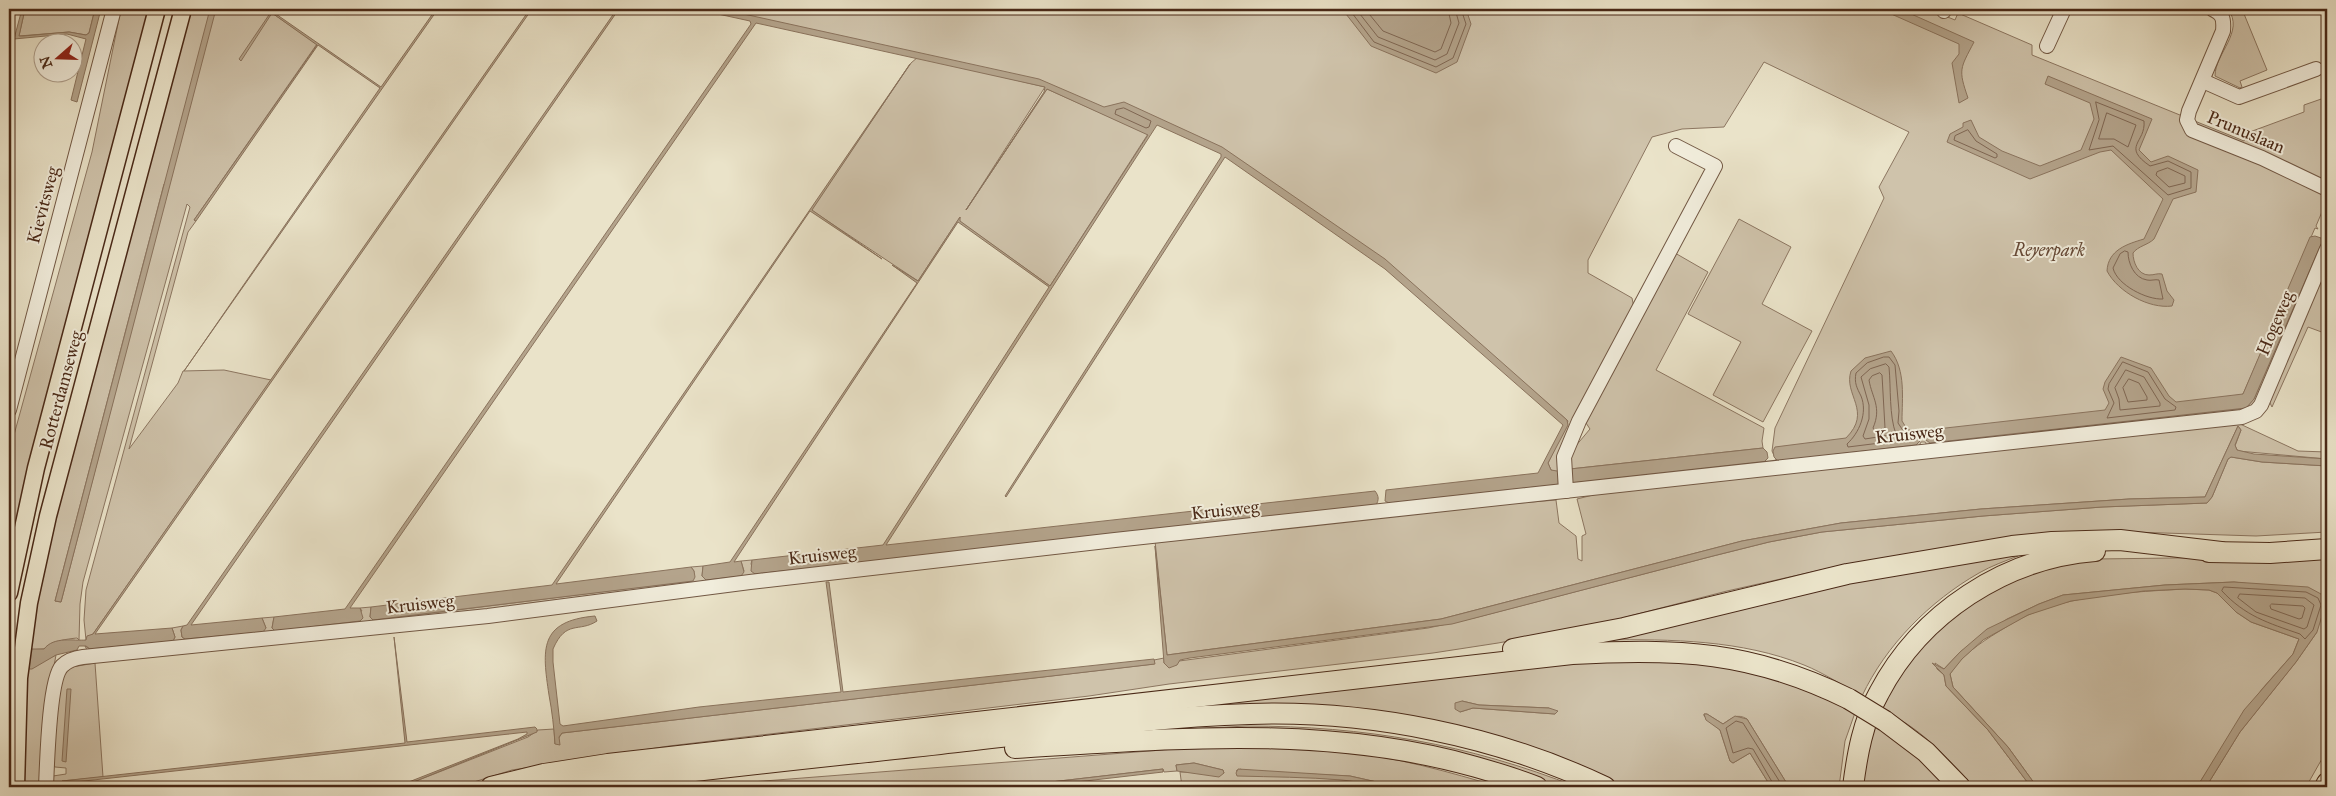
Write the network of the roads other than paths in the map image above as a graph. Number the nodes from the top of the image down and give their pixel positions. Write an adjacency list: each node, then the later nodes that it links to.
1 (114, 9): 12 (street, Kievitsweg)
2 (157, 9): 17 (main road, Rotterdamseweg)
3 (183, 9): 21 (main road, Rotterdamseweg)
4 (2064, 9): 6 (street)
5 (2212, 9): 8 (street, Prunuslaan)
6 (2047, 46)
7 (2316, 69): 8 (street)
8 (2203, 81): 10 (street, Prunuslaan)
9 (1676, 146): 14 (street)
10 (2327, 189)
11 (2327, 249): 13 (street, Hogeweg)
12 (9, 410)
13 (2256, 411): 14 (street, Kruisweg)
14 (1565, 482): 22 (street, Kruisweg)
15 (2327, 549): 16 (highway)
16 (2221, 552): 18 (highway); 27 (highway)
17 (9, 593)
18 (1449, 668): 23 (highway); 28 (highway, bridge)
19 (943, 744): 24 (highway); 25 (highway); 26 (highway)
20 (2327, 783): 29 (highway)
21 (16, 787)
22 (46, 787)
23 (491, 787)
24 (567, 787)
25 (1537, 787)
26 (1605, 787)
27 (1853, 787)
28 (1960, 787)
29 (2325, 787)

